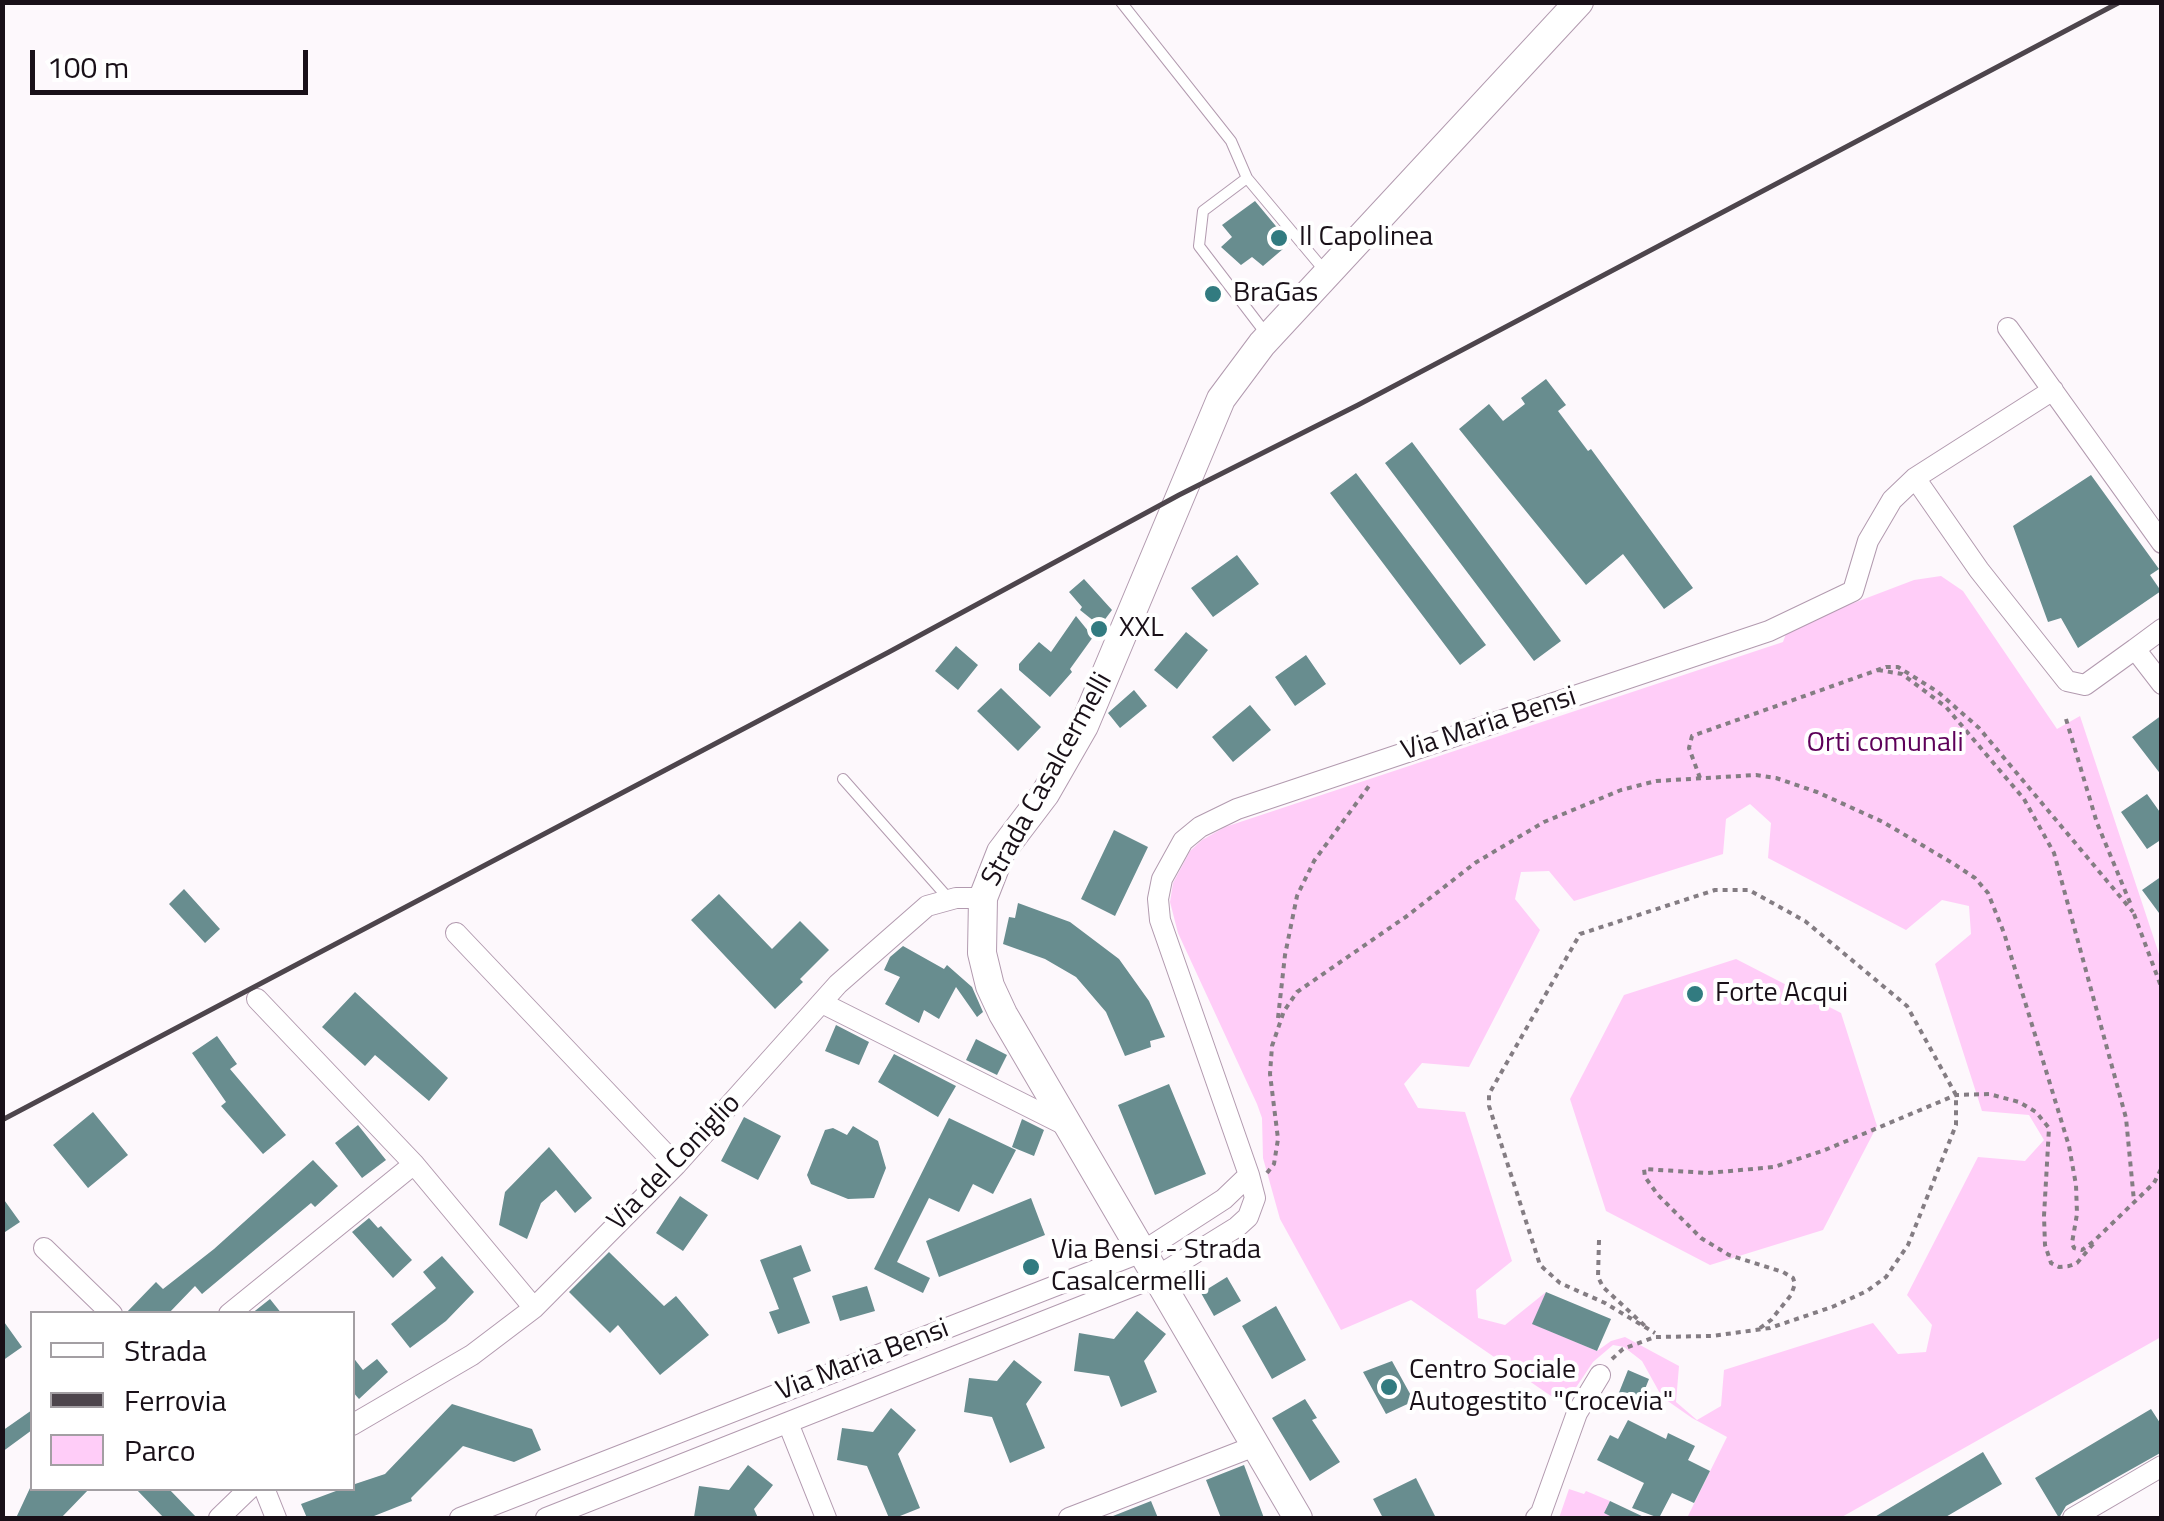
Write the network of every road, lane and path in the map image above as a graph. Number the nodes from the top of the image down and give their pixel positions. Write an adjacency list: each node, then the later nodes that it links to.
1 (1121, 2): 3 (lane)
2 (1579, 2): 4 (main road, Strada Casalcermelli)
3 (1248, 178): 4 (lane); 6 (lane)
4 (1328, 275): 6 (main road, Strada Casalcermelli)
5 (2008, 328): 7 (street)
6 (1269, 337): 18 (main road, Strada Casalcermelli)
7 (2053, 390): 8 (street, Via Maria Bensi); 9 (street)
8 (1915, 478): 11 (street); 31 (street, Via Maria Bensi)
9 (2162, 543)
10 (2162, 629): 11 (street)
11 (2136, 649): 13 (street)
12 (1878, 670): 15 (path); 20 (path); 33 (path)
13 (2162, 684)
14 (2066, 719): 20 (path)
15 (1700, 778): 25 (path); 34 (path)
16 (844, 779): 19 (lane)
17 (1372, 782): 25 (path)
18 (983, 898): 19 (street, Via del Coniglio); 27 (main road, Strada Casalcermelli)
19 (949, 900): 24 (street, Via del Coniglio)
20 (2133, 912): 22 (path)
21 (456, 933): 29 (street)
22 (2162, 989)
23 (257, 998): 28 (street)
24 (822, 1003): 27 (street); 29 (street, Via del Coniglio)
25 (1276, 1032): 32 (path)
26 (1956, 1095): 34 (path); 41 (path); 41 (path); 42 (path)
27 (1069, 1127): 37 (main road, Strada Casalcermelli)
28 (414, 1164): 38 (street); 40 (street)
29 (676, 1165): 38 (street, Via del Coniglio)
30 (2162, 1167): 33 (path)
31 (1250, 1175): 32 (street, Via Maria Bensi); 37 (street, Via Maria Bensi)
32 (1255, 1198): 37 (street, Via Maria Bensi)
33 (2126, 1210): 34 (path)
34 (2115, 1221)
35 (1599, 1240): 42 (path)
36 (44, 1248): 39 (street)
37 (1149, 1265): 46 (street, Via Maria Bensi); 47 (main road, Strada Casalcermelli); 53 (street, Via Maria Bensi)
38 (534, 1308): 45 (street, Via del Coniglio)
39 (109, 1311)
40 (232, 1311)
41 (1746, 1332): 43 (path)
42 (1656, 1333): 43 (path)
43 (1664, 1336): 44 (path)
44 (1600, 1374): 58 (street)
45 (355, 1422)
46 (788, 1422): 54 (street, Via Maria Bensi); 55 (street)
47 (1255, 1446): 56 (street); 57 (main road, Strada Casalcermelli)
48 (2162, 1466): 59 (street)
49 (247, 1491): 51 (street)
50 (265, 1491): 52 (street)
51 (219, 1518)
52 (276, 1518)
53 (460, 1518)
54 (546, 1518)
55 (826, 1518)
56 (1069, 1518)
57 (1298, 1518)
58 (1536, 1518)
59 (2073, 1518)

